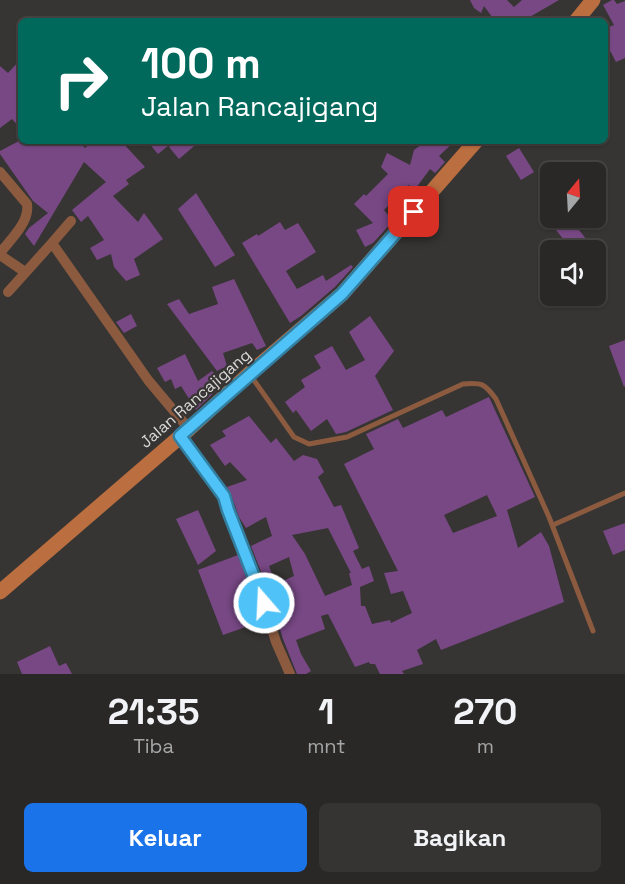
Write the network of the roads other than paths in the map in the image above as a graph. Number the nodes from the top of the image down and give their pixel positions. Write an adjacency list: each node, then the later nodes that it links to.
1 (587, 2): 2 (main road)
2 (578, 18)
3 (473, 144): 10 (main road, Jalan Rancajigang)
4 (0, 172): 7 (street)
5 (71, 221): 6 (street)
6 (52, 243): 8 (street); 11 (street)
7 (0, 254): 8 (street)
8 (25, 272): 9 (street)
9 (8, 292)
10 (249, 374): 11 (main road, Jalan Rancajigang); 13 (lane)
11 (184, 433): 14 (main road, Jalan Rancajigang); 16 (street)
12 (625, 492): 13 (lane)
13 (553, 525): 15 (lane)
14 (0, 592)
15 (593, 631)
16 (291, 674)

